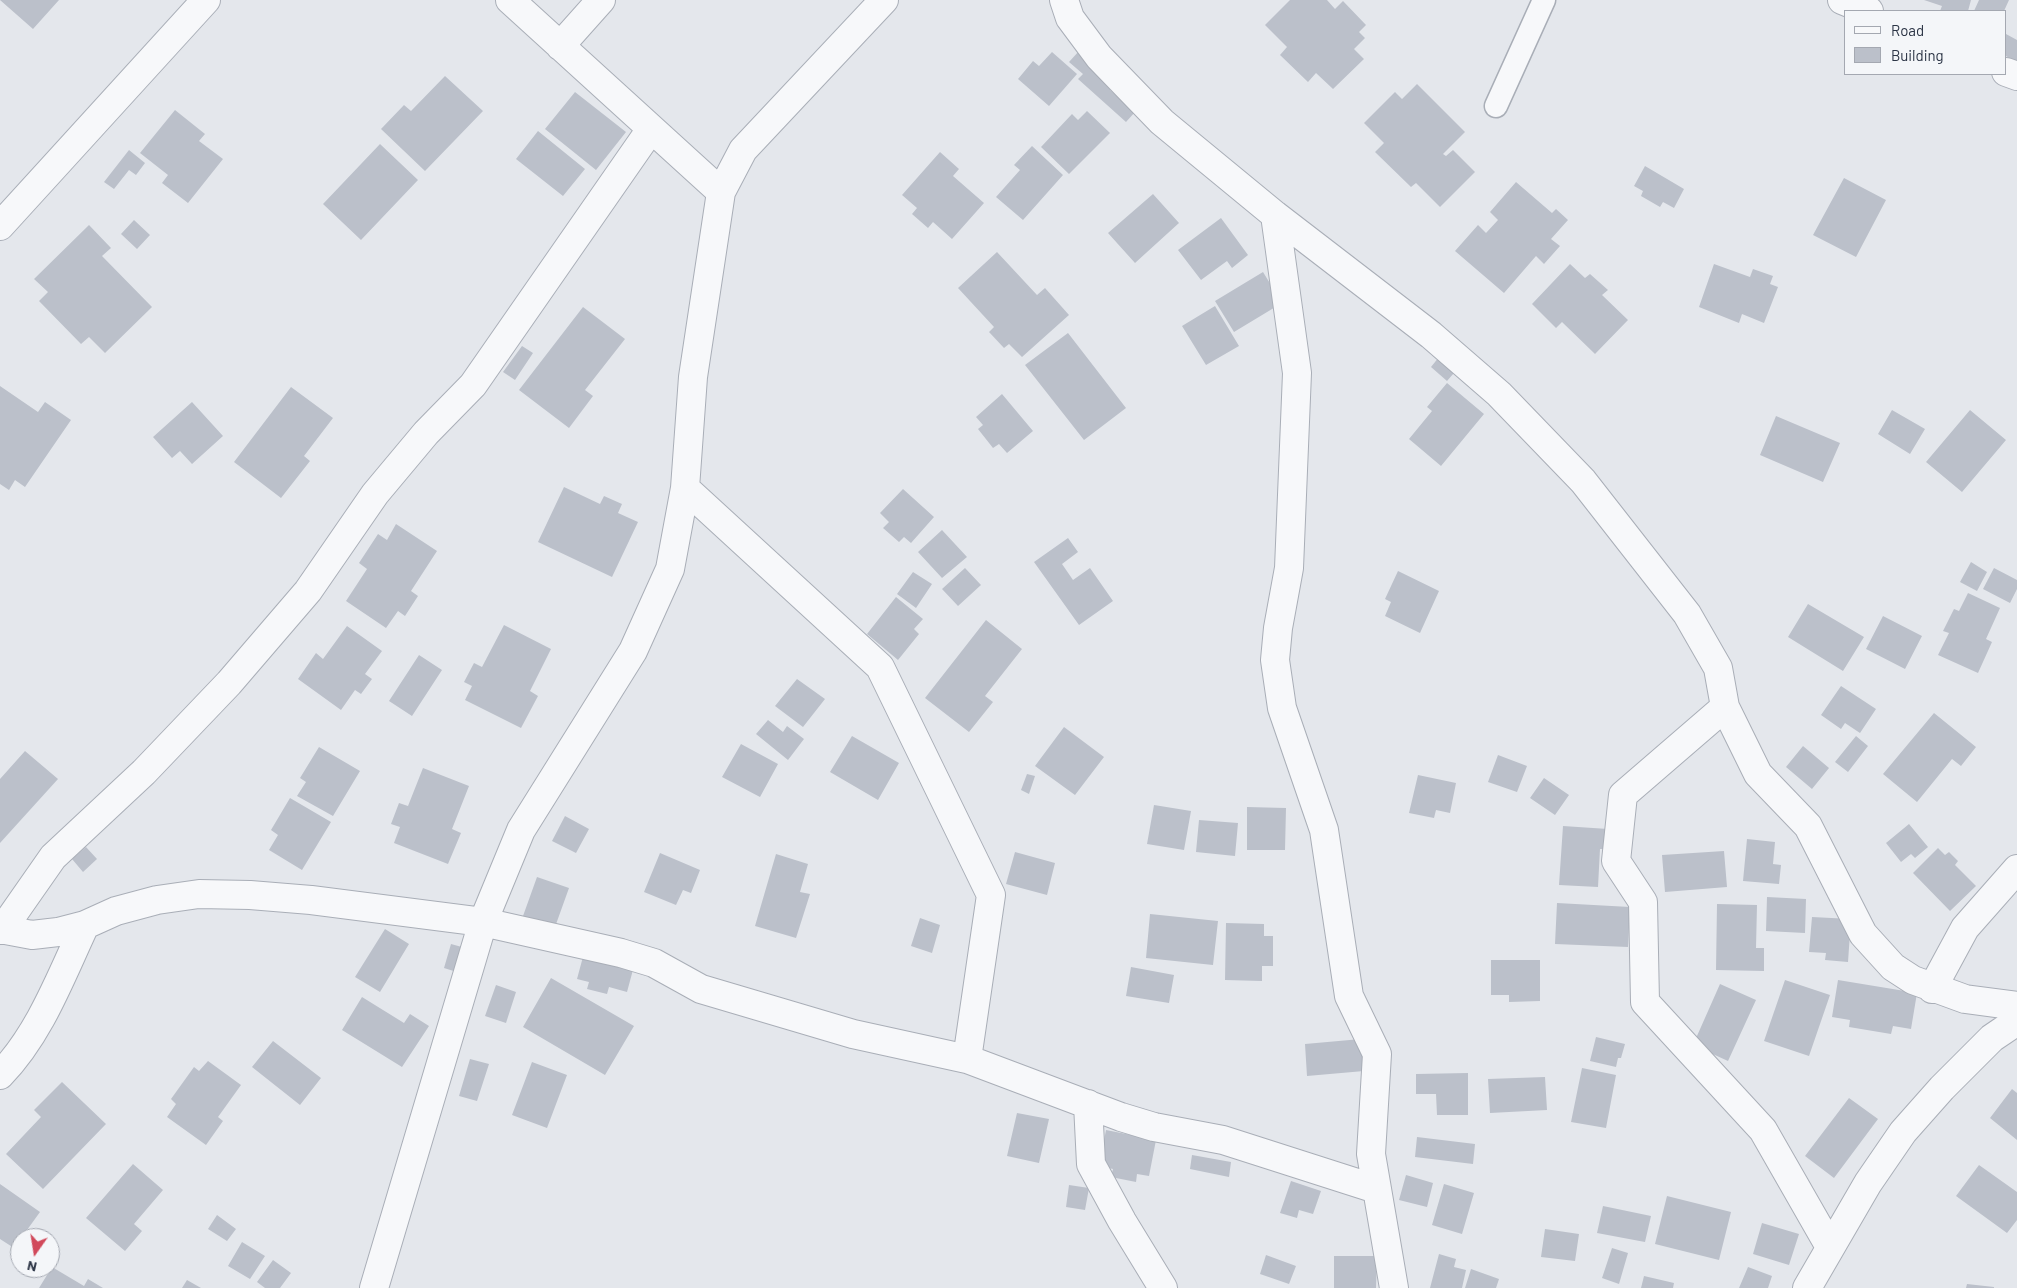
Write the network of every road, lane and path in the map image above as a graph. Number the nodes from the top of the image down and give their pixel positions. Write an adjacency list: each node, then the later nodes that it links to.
1 (206, 0): 14 (street)
2 (510, 0): 9 (street)
3 (601, 0): 9 (street)
4 (884, 0): 12 (street)
5 (1064, 0): 13 (street)
6 (1544, 0): 10 (lane)
7 (1842, 0): 8 (street)
8 (1867, 10)
9 (560, 46): 11 (street)
10 (1496, 106)
11 (651, 129): 12 (street); 20 (street)
12 (721, 192): 15 (street)
13 (1275, 216): 16 (street); 27 (street)
14 (0, 226)
15 (685, 488): 18 (street); 24 (street)
16 (1725, 707): 21 (street); 28 (street)
17 (2017, 868): 21 (street)
18 (483, 922): 19 (street); 24 (street); 29 (street)
19 (84, 925): 20 (street); 25 (street)
20 (1, 929)
21 (1932, 989): 22 (street)
22 (2017, 1006)
23 (2017, 1020): 28 (street)
24 (967, 1059): 26 (street)
25 (0, 1075)
26 (1088, 1104): 27 (street); 30 (street)
27 (1376, 1189): 31 (street)
28 (1830, 1247): 32 (street)
29 (374, 1288)
30 (1163, 1288)
31 (1394, 1288)
32 (1807, 1288)

